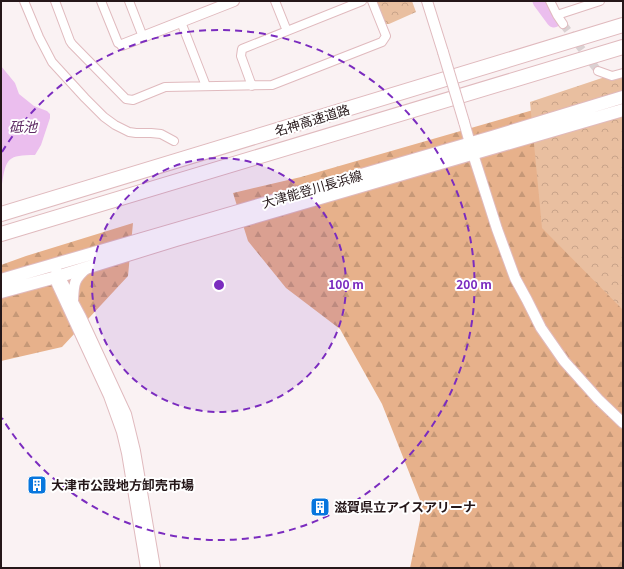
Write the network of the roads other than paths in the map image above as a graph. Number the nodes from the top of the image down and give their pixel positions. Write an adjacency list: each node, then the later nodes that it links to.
1 (24, 1): 27 (street)
2 (55, 1): 23 (street)
3 (101, 1): 19 (street)
4 (130, 1): 18 (street)
5 (234, 1): 12 (street)
6 (275, 1): 17 (street)
7 (362, 1): 17 (street)
8 (372, 1): 24 (street)
9 (427, 1): 28 (street, bridge)
10 (550, 1): 13 (street)
11 (600, 1): 13 (street)
12 (214, 5): 14 (street)
13 (557, 15): 15 (street)
14 (181, 22): 18 (street); 23 (street)
15 (563, 24)
16 (623, 25): 29 (highway, 名神高速道路)
17 (287, 31): 24 (street)
18 (143, 37): 19 (street)
19 (122, 45)
20 (623, 47): 30 (highway, 名神高速道路)
21 (598, 71): 22 (street)
22 (623, 73)
23 (206, 86): 24 (street)
24 (252, 86)
25 (623, 97): 28 (main road, 大津能登川長浜線)
26 (623, 110): 28 (main road, 大津能登川長浜線)
27 (174, 140)
28 (472, 149): 31 (main road, 大津能登川長浜線); 32 (main road, 大津能登川長浜線); 37 (street)
29 (1, 214)
30 (1, 235)
31 (54, 265): 33 (street); 34 (main road, 大津能登川長浜線)
32 (89, 267): 33 (main road, 大津能登川長浜線); 36 (street)
33 (57, 277): 35 (main road, 大津能登川長浜線); 36 (street); 38 (street)
34 (1, 280)
35 (1, 292)
36 (73, 302): 39 (street)
37 (623, 423)
38 (146, 568)
39 (155, 568)

